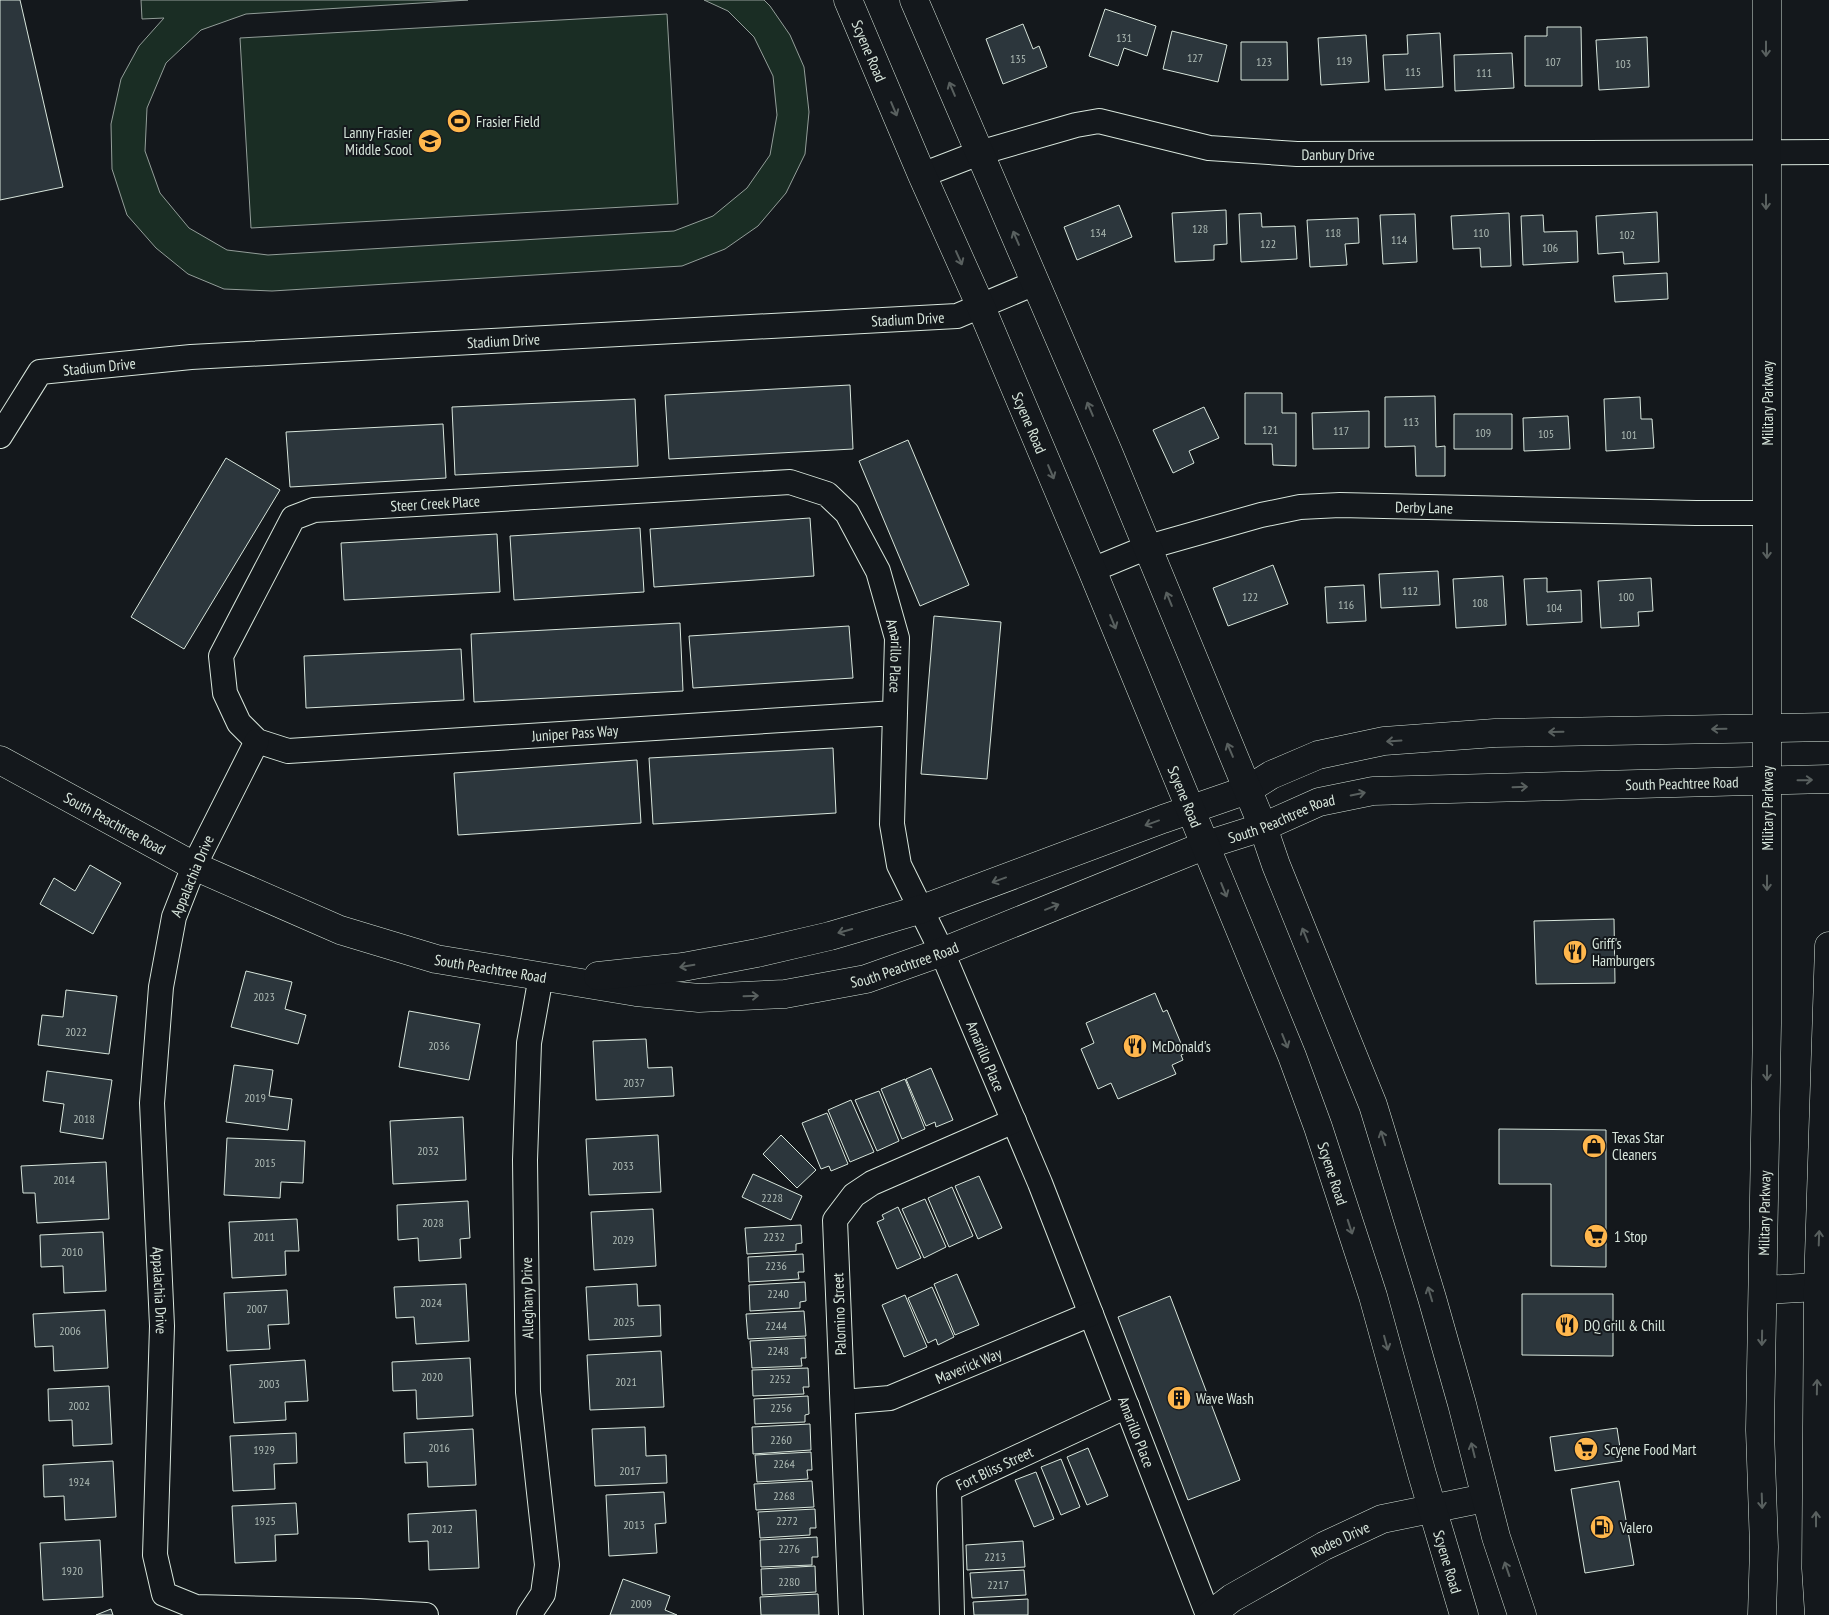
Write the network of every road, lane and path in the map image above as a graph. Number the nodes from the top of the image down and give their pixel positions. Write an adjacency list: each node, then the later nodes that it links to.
1 (848, 0): 7 (main road, Scyene Road, one-way to 7)
2 (914, 0): 5 (main road, one-way to 2)
3 (1767, 0): 6 (main road, Military Parkway, one-way to 6)
4 (1829, 152): 6 (street, Danbury Drive)
5 (979, 153): 6 (street, Danbury Drive); 7 (street, Danbury Drive); 8 (main road, one-way to 5)
6 (1766, 153): 12 (main road, Military Parkway, one-way to 12)
7 (922, 174): 9 (main road, Scyene Road, one-way to 9)
8 (1035, 283): 9 (street, Stadium Drive); 13 (main road, one-way to 8)
9 (982, 307): 10 (street, Stadium Drive); 14 (main road, Scyene Road, one-way to 14)
10 (0, 436)
11 (828, 494): 15 (street, Amarillo Place); 18 (street, Steer Creek Place)
12 (1767, 513): 13 (street, Derby Lane); 17 (main road, Military Parkway, one-way to 17)
13 (1148, 546): 14 (street, Derby Lane); 22 (main road, one-way to 13)
14 (1092, 570): 23 (main road, Scyene Road, one-way to 23)
15 (895, 713): 18 (street, Juniper Pass Way); 27 (street, Amarillo Place)
16 (1829, 727): 17 (main road)
17 (1767, 729): 21 (main road, Military Parkway); 22 (main road, one-way to 22)
18 (257, 741): 26 (street, Appalachia Drive)
19 (0, 760): 26 (main road, South Peachtree Road)
20 (1829, 779): 21 (main road, South Peachtree Road, one-way to 20)
21 (1768, 781): 24 (main road, South Peachtree Road, one-way to 21); 33 (main road, Military Parkway, one-way to 33)
22 (1247, 790): 23 (main road); 24 (main road)
23 (1191, 810): 25 (main road, Scyene Road); 27 (main road, one-way to 27)
24 (1263, 827): 25 (main road, South Peachtree Road); 37 (main road, one-way to 24)
25 (1206, 845): 29 (main road, South Peachtree Road, one-way to 25); 38 (main road, Scyene Road, one-way to 38)
26 (194, 866): 30 (main road, South Peachtree Road); 40 (street, Appalachia Drive)
27 (922, 909): 29 (street, Amarillo Place); 30 (main road, one-way to 30)
28 (1829, 946): 32 (main road, one-way to 28)
29 (942, 952): 30 (main road, South Peachtree Road, one-way to 29); 31 (street, Amarillo Place)
30 (552, 978): 41 (street, Alleghany Drive)
31 (1014, 1121): 34 (street, Amarillo Place); 35 (street, Palomino Street)
32 (1818, 1287): 33 (main road); 49 (main road, one-way to 32)
33 (1764, 1290): 39 (main road, Military Parkway, one-way to 39)
34 (1091, 1314): 35 (street, Maverick Way); 36 (street, Amarillo Place)
35 (843, 1402): 42 (street, Palomino Street)
36 (1127, 1406): 43 (street, Fort Bliss Street); 44 (street, Amarillo Place)
37 (1485, 1498): 38 (main road, Rodeo Drive); 46 (main road, one-way to 37)
38 (1432, 1508): 44 (main road, Rodeo Drive); 45 (main road, Scyene Road)
39 (1764, 1548): 47 (main road, Military Parkway); 48 (main road)
40 (426, 1615)
41 (529, 1615)
42 (851, 1615)
43 (952, 1615)
44 (1209, 1615)
45 (1464, 1615)
46 (1522, 1615)
47 (1762, 1615)
48 (1781, 1615)
49 (1819, 1615)

